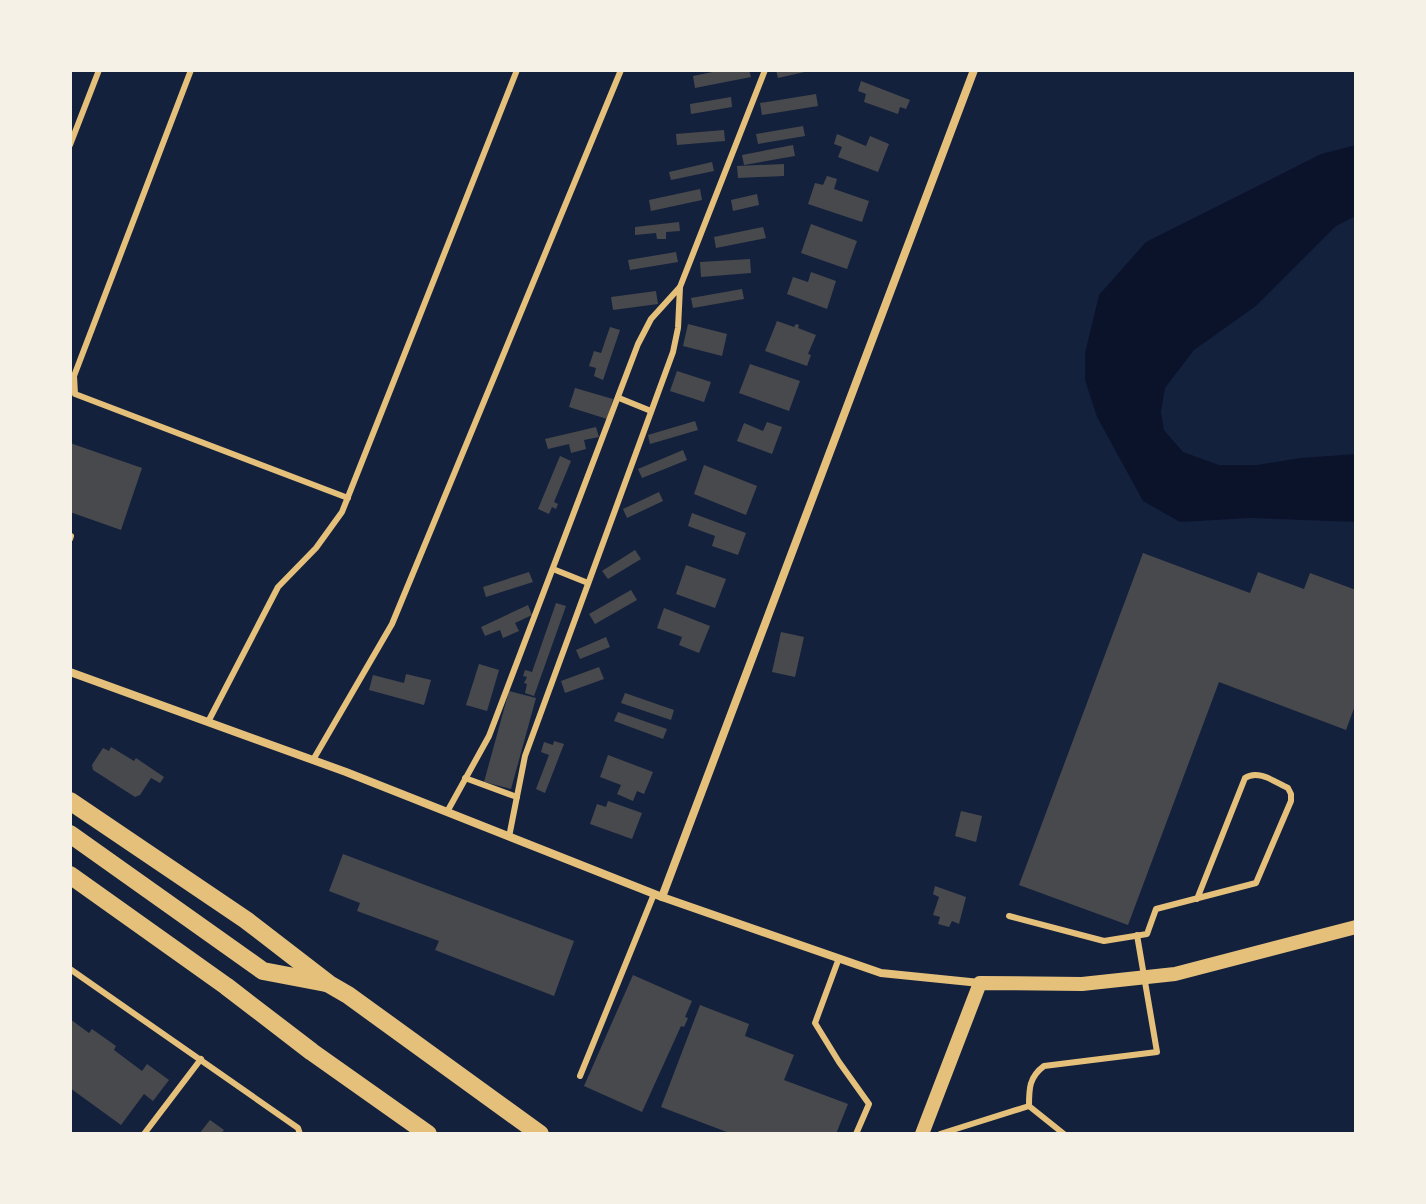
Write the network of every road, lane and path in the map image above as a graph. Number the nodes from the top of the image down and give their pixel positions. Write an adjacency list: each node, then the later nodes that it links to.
1 (99, 70): 7 (lane)
2 (191, 70): 11 (lane)
3 (517, 70): 11 (lane)
4 (621, 70): 16 (lane)
5 (765, 70): 8 (lane)
6 (974, 70): 24 (street)
7 (70, 145)
8 (680, 287): 9 (lane); 10 (lane)
9 (619, 398): 10 (lane); 12 (lane)
10 (651, 411): 13 (lane)
11 (348, 498): 15 (lane)
12 (553, 569): 13 (lane); 17 (lane)
13 (588, 583): 18 (lane)
14 (70, 672): 15 (street)
15 (208, 722): 16 (street)
16 (313, 760): 20 (street)
17 (465, 778): 18 (lane); 20 (lane)
18 (517, 797): 22 (lane)
19 (70, 801): 33 (main road)
20 (447, 812): 22 (street)
21 (70, 834): 33 (main road)
22 (509, 837): 24 (street)
23 (70, 875): 40 (main road)
24 (658, 896): 29 (street); 35 (lane)
25 (1197, 899): 25 (lane); 28 (lane)
26 (1009, 916): 28 (lane)
27 (1356, 927): 31 (street)
28 (1137, 935): 31 (lane)
29 (839, 958): 32 (street); 42 (lane)
30 (70, 969): 34 (lane)
31 (1144, 978): 32 (street); 36 (lane)
32 (980, 983): 43 (street)
33 (329, 984): 41 (main road)
34 (201, 1059): 38 (lane); 39 (lane)
35 (580, 1076)
36 (1029, 1106): 37 (lane); 44 (lane)
37 (1051, 1124): 45 (lane); 46 (lane)
38 (144, 1134)
39 (300, 1134)
40 (428, 1134)
41 (540, 1134)
42 (856, 1134)
43 (922, 1134)
44 (940, 1134)
45 (1044, 1134)
46 (1064, 1134)

